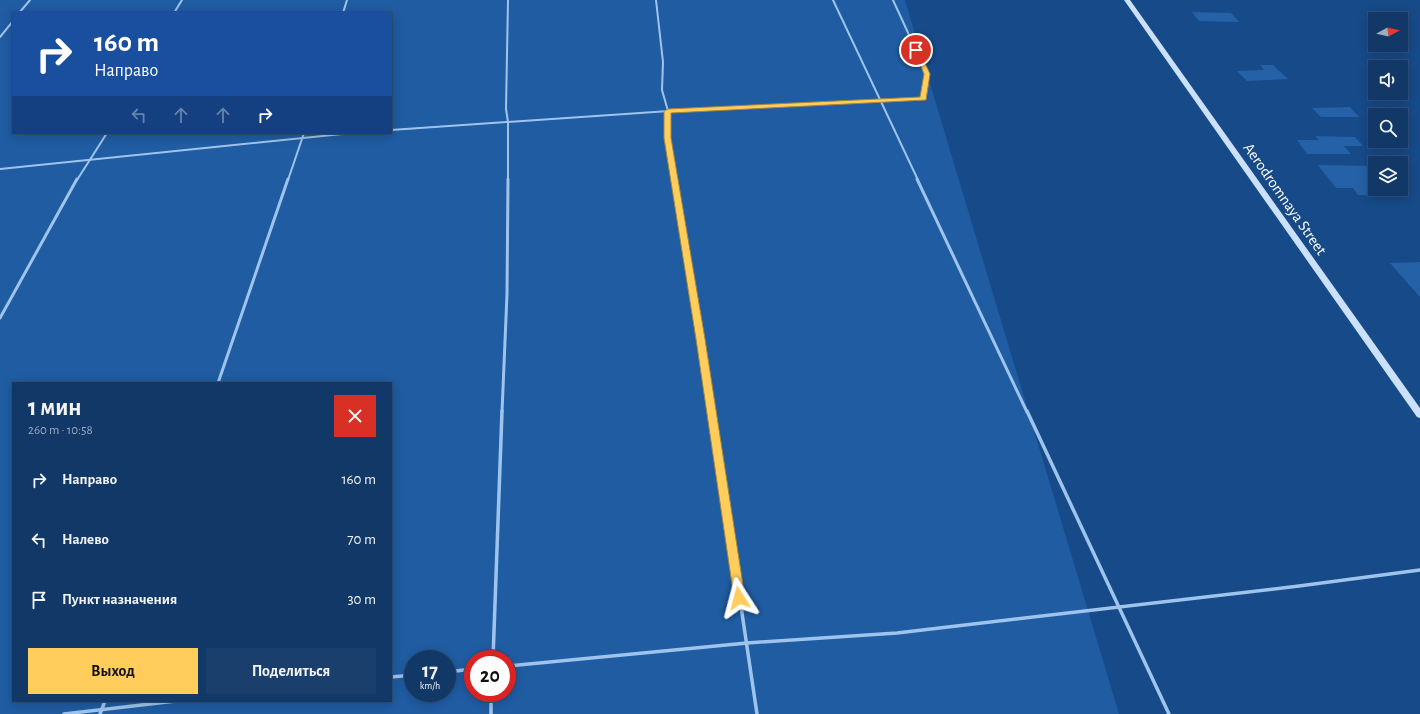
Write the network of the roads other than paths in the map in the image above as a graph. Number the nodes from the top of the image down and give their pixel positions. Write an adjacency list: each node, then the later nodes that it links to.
1 (30, 0): 9 (lane)
2 (182, 0): 10 (lane)
3 (347, 0): 11 (lane)
4 (508, 0): 16 (lane)
5 (656, 0): 15 (lane)
6 (833, 0): 14 (lane)
7 (893, 0): 14 (lane)
8 (1127, 0): 26 (street, Aerodromnaya Street)
9 (20, 12)
10 (175, 12)
11 (343, 12)
12 (12, 22): 13 (lane)
13 (0, 37)
14 (879, 100): 15 (lane); 28 (lane)
15 (668, 111): 16 (lane); 29 (lane)
16 (508, 122): 17 (lane); 30 (lane)
17 (392, 130)
18 (106, 134): 22 (lane)
19 (304, 134): 21 (lane)
20 (342, 134): 21 (lane)
21 (302, 138): 22 (lane); 25 (lane)
22 (90, 161): 23 (lane); 24 (lane)
23 (0, 169)
24 (0, 318)
25 (218, 382)
26 (1420, 415)
27 (1420, 570): 28 (lane)
28 (1117, 607): 29 (lane); 41 (lane)
29 (746, 643): 31 (lane); 40 (lane)
30 (493, 650)
31 (516, 665)
32 (404, 676): 33 (lane)
33 (392, 677)
34 (105, 702): 37 (lane)
35 (169, 702): 37 (lane)
36 (492, 702): 39 (lane)
37 (101, 712): 38 (lane)
38 (64, 714)
39 (491, 714)
40 (757, 714)
41 (1169, 714)

